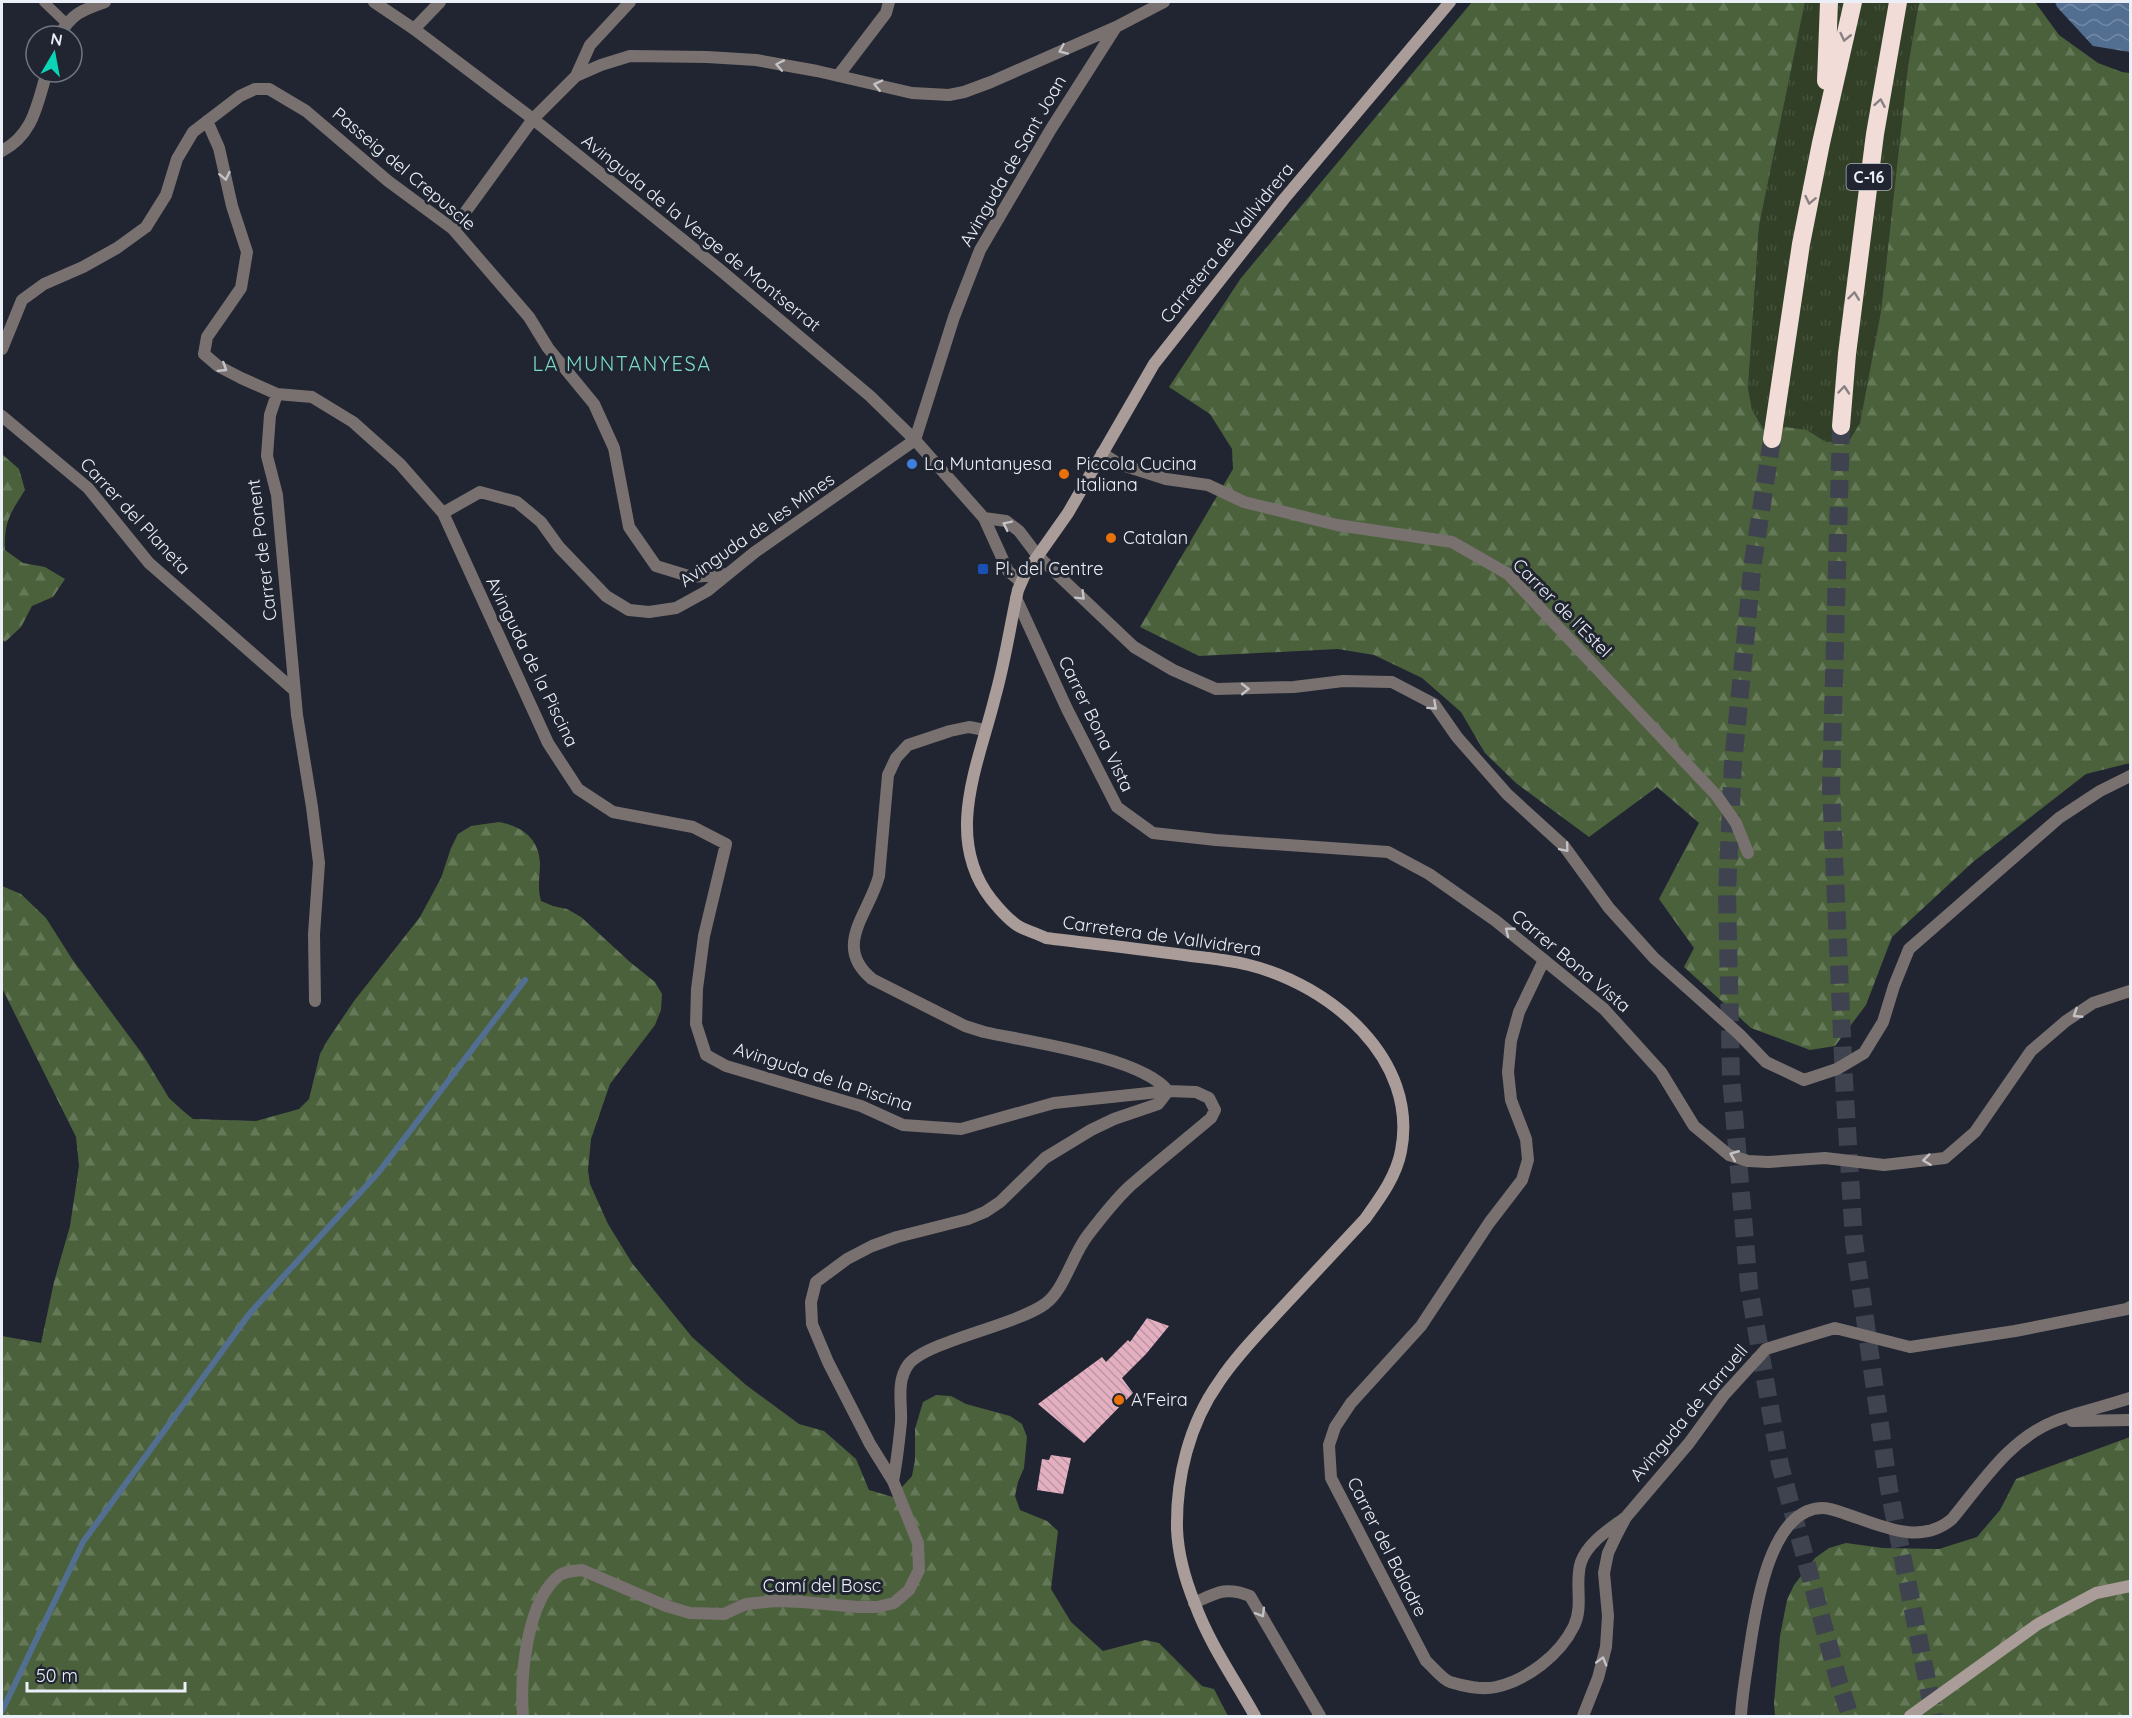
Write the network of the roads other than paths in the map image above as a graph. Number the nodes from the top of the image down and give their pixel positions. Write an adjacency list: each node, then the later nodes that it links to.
1 (44, 2): 12 (lane)
2 (105, 2): 12 (street)
3 (374, 2): 14 (street, Avinguda de la Verge de Montserrat)
4 (440, 2): 14 (street)
5 (630, 2): 15 (street)
6 (889, 2): 16 (street)
7 (1164, 2): 13 (street, Avinguda de Sant Joan)
8 (1450, 2): 29 (main road, Carretera de Vallvidrera)
9 (1829, 2): 20 (highway)
10 (1853, 2): 20 (highway, one-way to 20)
11 (1898, 2): 26 (highway, C-16, one-way to 11)
12 (66, 23)
13 (1116, 27): 16 (street, one-way to 16); 28 (street, Avinguda de Sant Joan)
14 (414, 29): 18 (street, Avinguda de la Verge de Montserrat)
15 (576, 76): 16 (street, one-way to 15); 18 (street)
16 (838, 76)
17 (43, 84): 21 (street)
18 (532, 119): 22 (street); 28 (street, Avinguda de la Verge de Montserrat)
19 (207, 121): 22 (street, Passeig del Crepuscle); 23 (street, Passeig del Crepuscle); 24 (street, one-way to 24)
20 (1821, 143): 27 (highway, one-way to 27)
21 (2, 151)
22 (453, 229): 33 (street, Passeig del Crepuscle)
23 (2, 349)
24 (277, 394): 30 (street, Avinguda de la Piscina); 36 (street, Carrer de Ponent)
25 (2, 417): 36 (street, Carrer del Planeta)
26 (1841, 426)
27 (1772, 438)
28 (915, 440): 31 (street, Avinguda de la Verge de Montserrat); 33 (street, Avinguda de les Mines)
29 (1102, 453): 32 (main road, Carretera de Vallvidrera); 39 (street, Carrer de l'Estel)
30 (443, 513): 33 (street, Avinguda de les Mines); 43 (street, Avinguda de la Piscina)
31 (984, 518): 32 (street, one-way to 31); 34 (street, Avinguda de la Verge de Montserrat)
32 (1038, 556): 34 (main road, Carretera de Vallvidrera); 38 (street, one-way to 38)
33 (727, 574)
34 (1021, 582): 35 (main road, Carretera de Vallvidrera)
35 (1016, 598): 37 (main road, Carretera de Vallvidrera); 40 (street, Carrer Bona Vista, one-way to 35)
36 (294, 690): 42 (street, Carrer de Ponent)
37 (986, 730): 43 (street); 51 (main road, Carretera de Vallvidrera)
38 (2130, 776)
39 (1748, 854)
40 (1544, 960): 41 (street, Carrer Bona Vista, one-way to 40); 49 (street, Carrer del Baladre)
41 (2130, 991)
42 (315, 1001)
43 (1168, 1091): 48 (street); 48 (street, Camí del Bosc)
44 (2130, 1307): 49 (street, Avinguda de Tarruell)
45 (2130, 1398): 47 (street)
46 (2130, 1420): 47 (street)
47 (2055, 1421): 56 (street)
48 (893, 1481): 52 (street, Camí del Bosc)
49 (1626, 1517): 55 (street, Avinguda de Tarruell, one-way to 49)
50 (2130, 1586): 57 (main road)
51 (1194, 1604): 53 (main road, Carretera de Vallvidrera); 54 (street, one-way to 54)
52 (523, 1716)
53 (1256, 1716)
54 (1320, 1716)
55 (1583, 1716)
56 (1741, 1716)
57 (1910, 1716)

